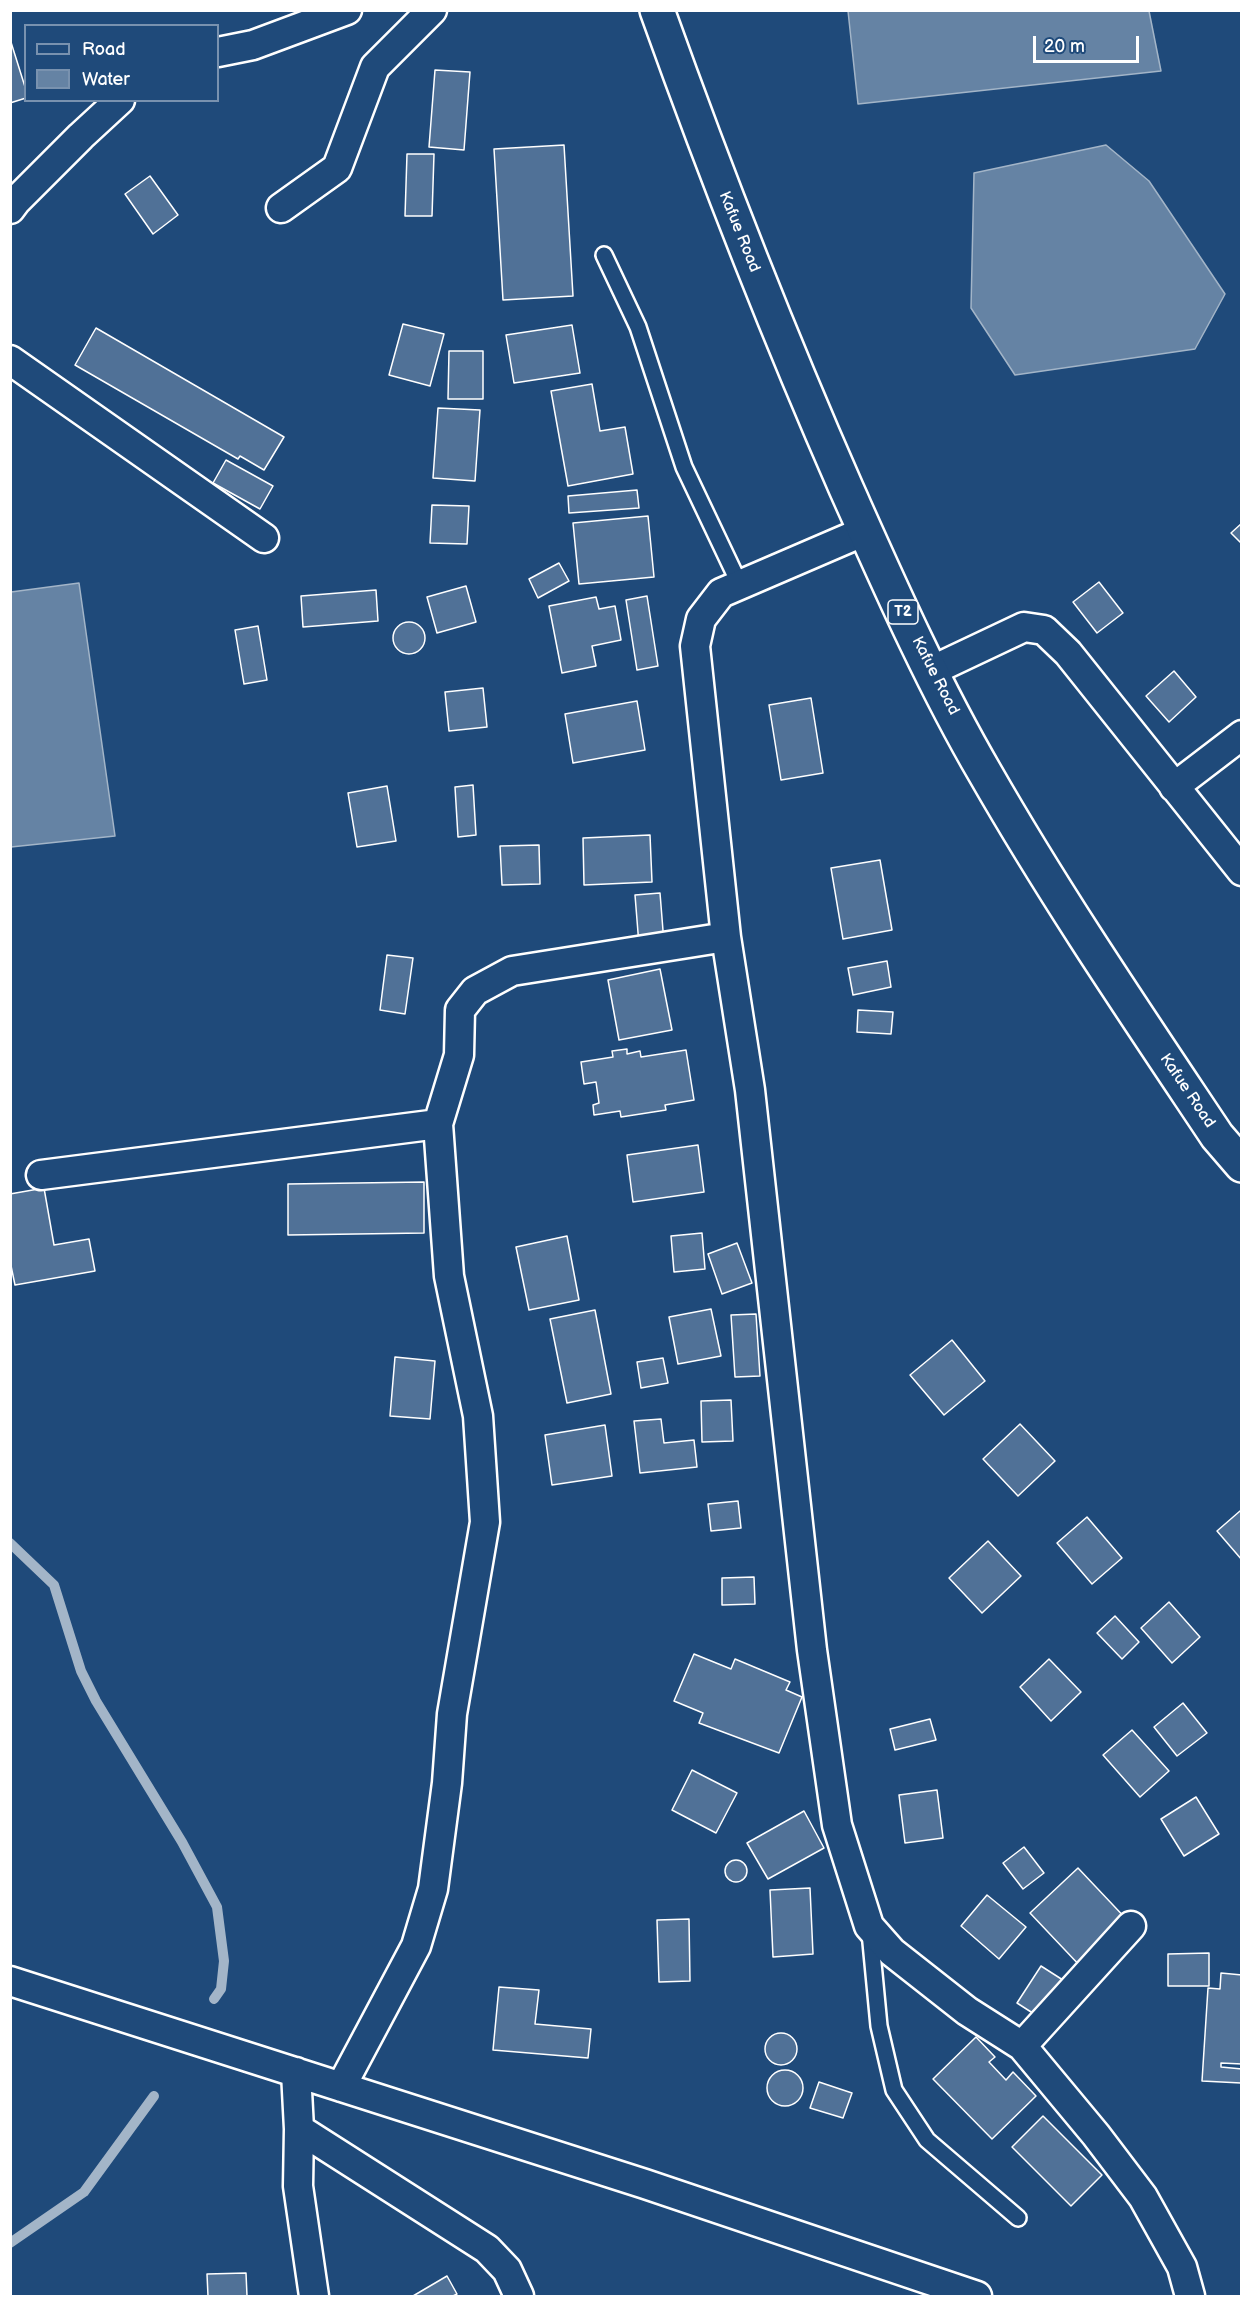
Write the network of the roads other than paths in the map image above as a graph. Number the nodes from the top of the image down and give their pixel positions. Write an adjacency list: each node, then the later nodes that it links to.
1 (347, 10): 4 (street)
2 (432, 10): 6 (street)
3 (657, 10): 10 (highway, Kafue Road / T2)
4 (219, 52)
5 (118, 102): 7 (street)
6 (281, 208)
7 (10, 209)
8 (604, 255): 12 (lane)
9 (10, 360): 11 (street)
10 (865, 531): 12 (street); 13 (highway, Kafue Road / T2)
11 (264, 538)
12 (740, 585): 17 (street)
13 (931, 671): 15 (street); 19 (highway, Kafue Road / T2)
14 (1242, 735): 15 (street)
15 (1174, 787): 16 (street)
16 (1242, 871)
17 (726, 937): 18 (street); 21 (street)
18 (438, 1124): 20 (street); 26 (street)
19 (1242, 1165)
20 (41, 1175)
21 (869, 1926): 24 (street); 28 (lane)
22 (1131, 1926): 24 (street)
23 (10, 1981): 25 (street)
24 (1022, 2046): 33 (street)
25 (296, 2072): 26 (street); 27 (street)
26 (341, 2087): 29 (street)
27 (299, 2129): 30 (street); 31 (street)
28 (1018, 2218)
29 (927, 2289): 32 (street)
30 (314, 2296)
31 (519, 2296)
32 (977, 2296)
33 (1190, 2296)

